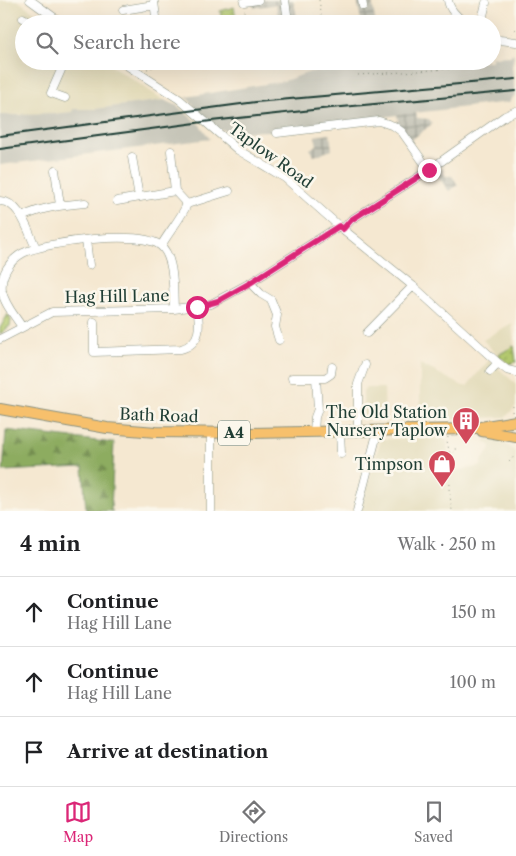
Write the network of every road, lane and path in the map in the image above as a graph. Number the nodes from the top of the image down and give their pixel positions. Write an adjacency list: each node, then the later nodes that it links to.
1 (30, 0): 12 (street)
2 (258, 0): 6 (street)
3 (284, 0): 11 (street)
4 (319, 0): 15 (path)
5 (448, 0): 16 (street)
6 (244, 1): 10 (street)
7 (154, 2): 9 (street); 13 (street)
8 (486, 4): 17 (street)
9 (123, 10)
10 (246, 11): 14 (path)
11 (287, 14)
12 (49, 15)
13 (156, 15)
14 (237, 15)
15 (322, 15)
16 (456, 15)
17 (483, 15)
18 (501, 40): 19 (street)
19 (516, 42)
20 (61, 70): 24 (street)
21 (134, 70): 40 (street, Taplow Road)
22 (422, 70): 23 (path)
23 (358, 75)
24 (65, 98)
25 (516, 112): 30 (street, Hag Hill Lane)
26 (277, 133): 30 (street)
27 (170, 151): 32 (street)
28 (132, 157): 33 (street)
29 (55, 170): 38 (street)
30 (429, 170): 40 (street, Hag Hill Lane)
31 (229, 190): 37 (street)
32 (175, 191): 33 (street); 37 (street)
33 (139, 197): 35 (street)
34 (0, 201): 39 (street)
35 (117, 201)
36 (85, 203): 38 (street)
37 (187, 204): 42 (street)
38 (60, 205): 39 (street)
39 (22, 217): 43 (street)
40 (341, 227): 46 (street, Hag Hill Lane); 47 (street, Taplow Road)
41 (86, 240): 42 (street); 43 (street); 44 (street)
42 (161, 246): 49 (street)
43 (36, 248): 45 (street)
44 (89, 265)
45 (2, 275): 51 (street)
46 (250, 283): 48 (street, Hag Hill Lane); 54 (street)
47 (413, 286): 52 (street); 55 (street, Taplow Road)
48 (197, 307): 49 (street, Hag Hill Lane); 50 (street)
49 (174, 309): 51 (street, Hag Hill Lane)
50 (94, 322)
51 (22, 327): 53 (street, Hag Hill Lane)
52 (367, 333)
53 (0, 339)
54 (279, 340)
55 (498, 362): 58 (street); 59 (street, Taplow Road)
56 (365, 365): 64 (street)
57 (332, 367): 61 (street)
58 (490, 370)
59 (516, 372)
60 (292, 378): 61 (street)
61 (316, 378): 69 (street)
62 (0, 410): 68 (main road, Bath Road / A4)
63 (516, 423): 66 (main road, Bath Road / A4); 70 (main road)
64 (358, 430): 65 (main road, Bath Road / A4); 67 (main road, Bath Road / A4)
65 (378, 430): 66 (main road, Bath Road / A4); 82 (street)
66 (469, 430): 72 (main road, Bath Road / A4)
67 (340, 431): 69 (main road, Bath Road / A4); 74 (street)
68 (211, 432): 69 (main road, Bath Road / A4); 81 (street)
69 (314, 432)
70 (516, 432)
71 (448, 437): 75 (path)
72 (516, 437)
73 (458, 450): 75 (path)
74 (341, 454)
75 (449, 454): 78 (path)
76 (516, 454): 77 (path)
77 (509, 462)
78 (452, 476)
79 (450, 484): 80 (path)
80 (452, 510)
81 (211, 511)
82 (356, 511)

